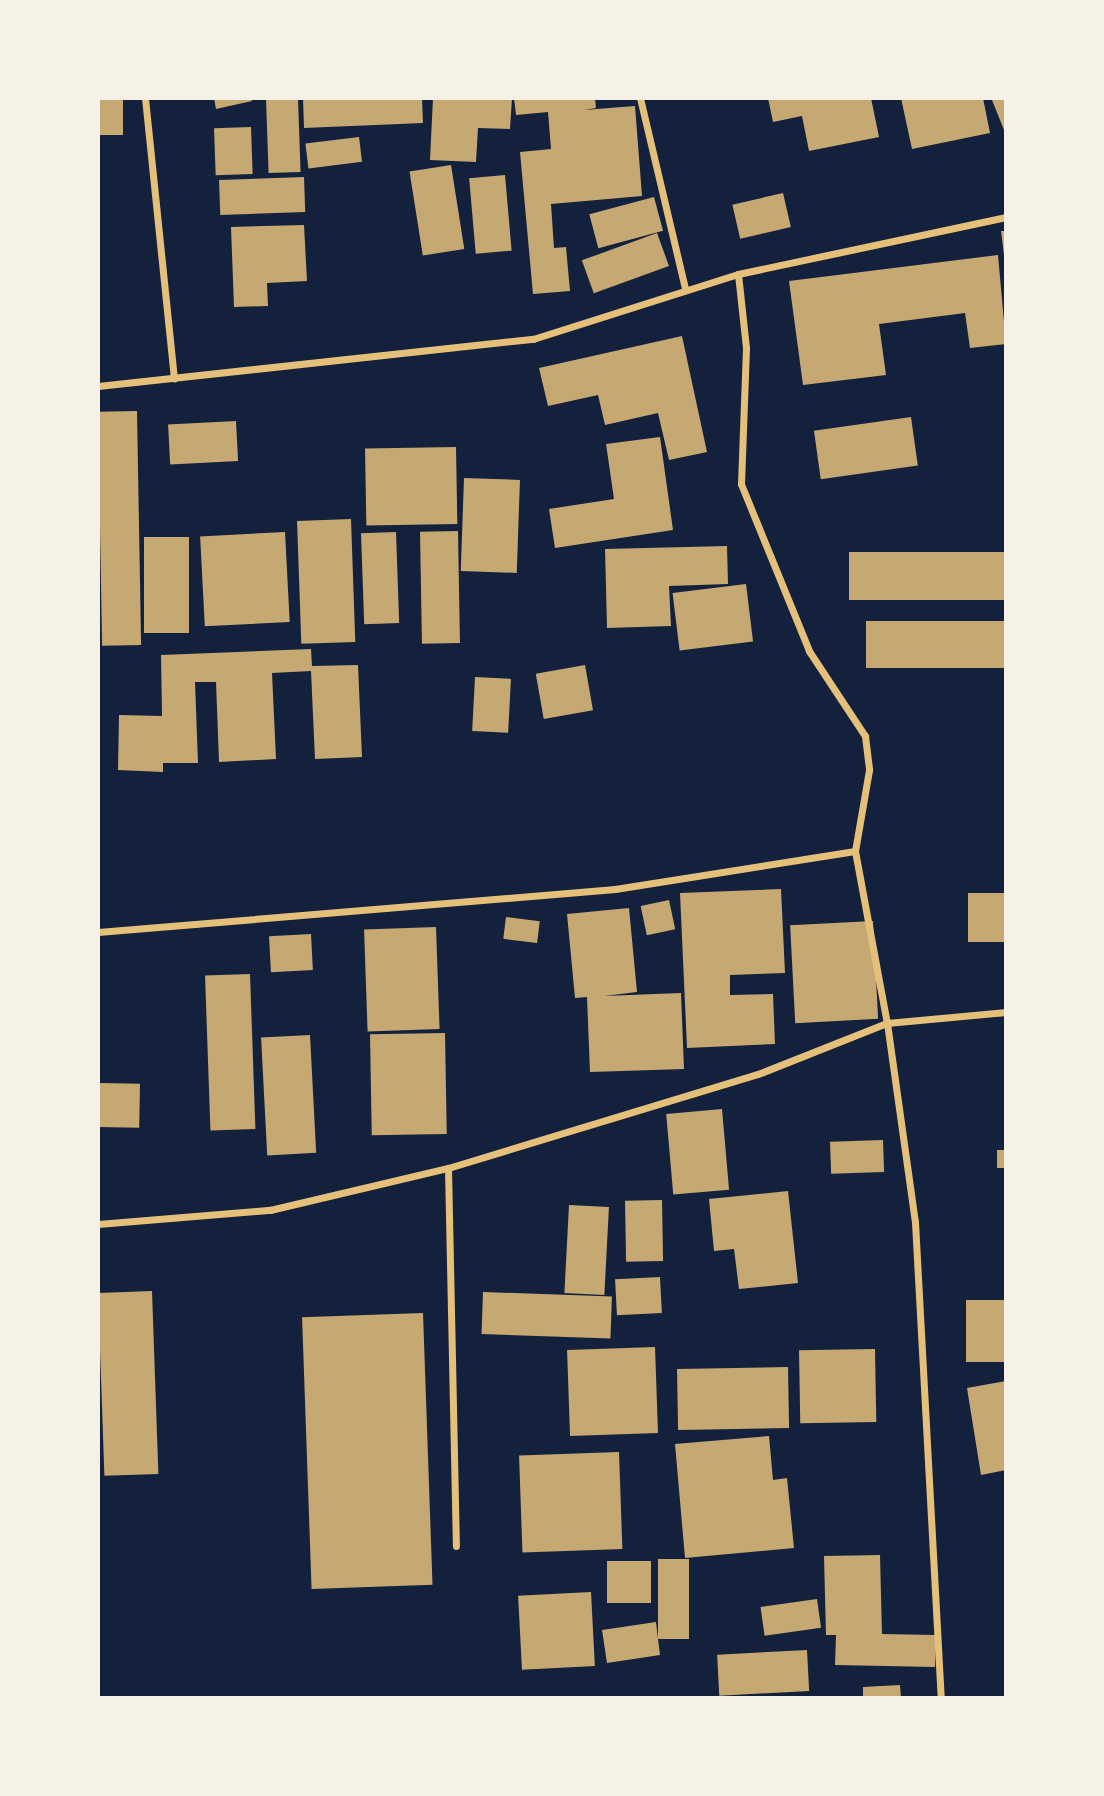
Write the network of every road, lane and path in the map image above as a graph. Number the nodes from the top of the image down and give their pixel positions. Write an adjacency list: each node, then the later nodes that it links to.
1 (145, 98): 6 (street)
2 (640, 98): 5 (street)
3 (1006, 217): 4 (street)
4 (738, 274): 5 (street); 8 (street)
5 (684, 289): 6 (street)
6 (174, 379): 7 (street)
7 (98, 386)
8 (855, 851): 9 (street); 11 (street)
9 (98, 932)
10 (1006, 1012): 11 (street)
11 (887, 1023): 12 (street); 15 (street)
12 (448, 1168): 13 (street); 14 (street)
13 (98, 1224)
14 (456, 1546)
15 (941, 1698)

